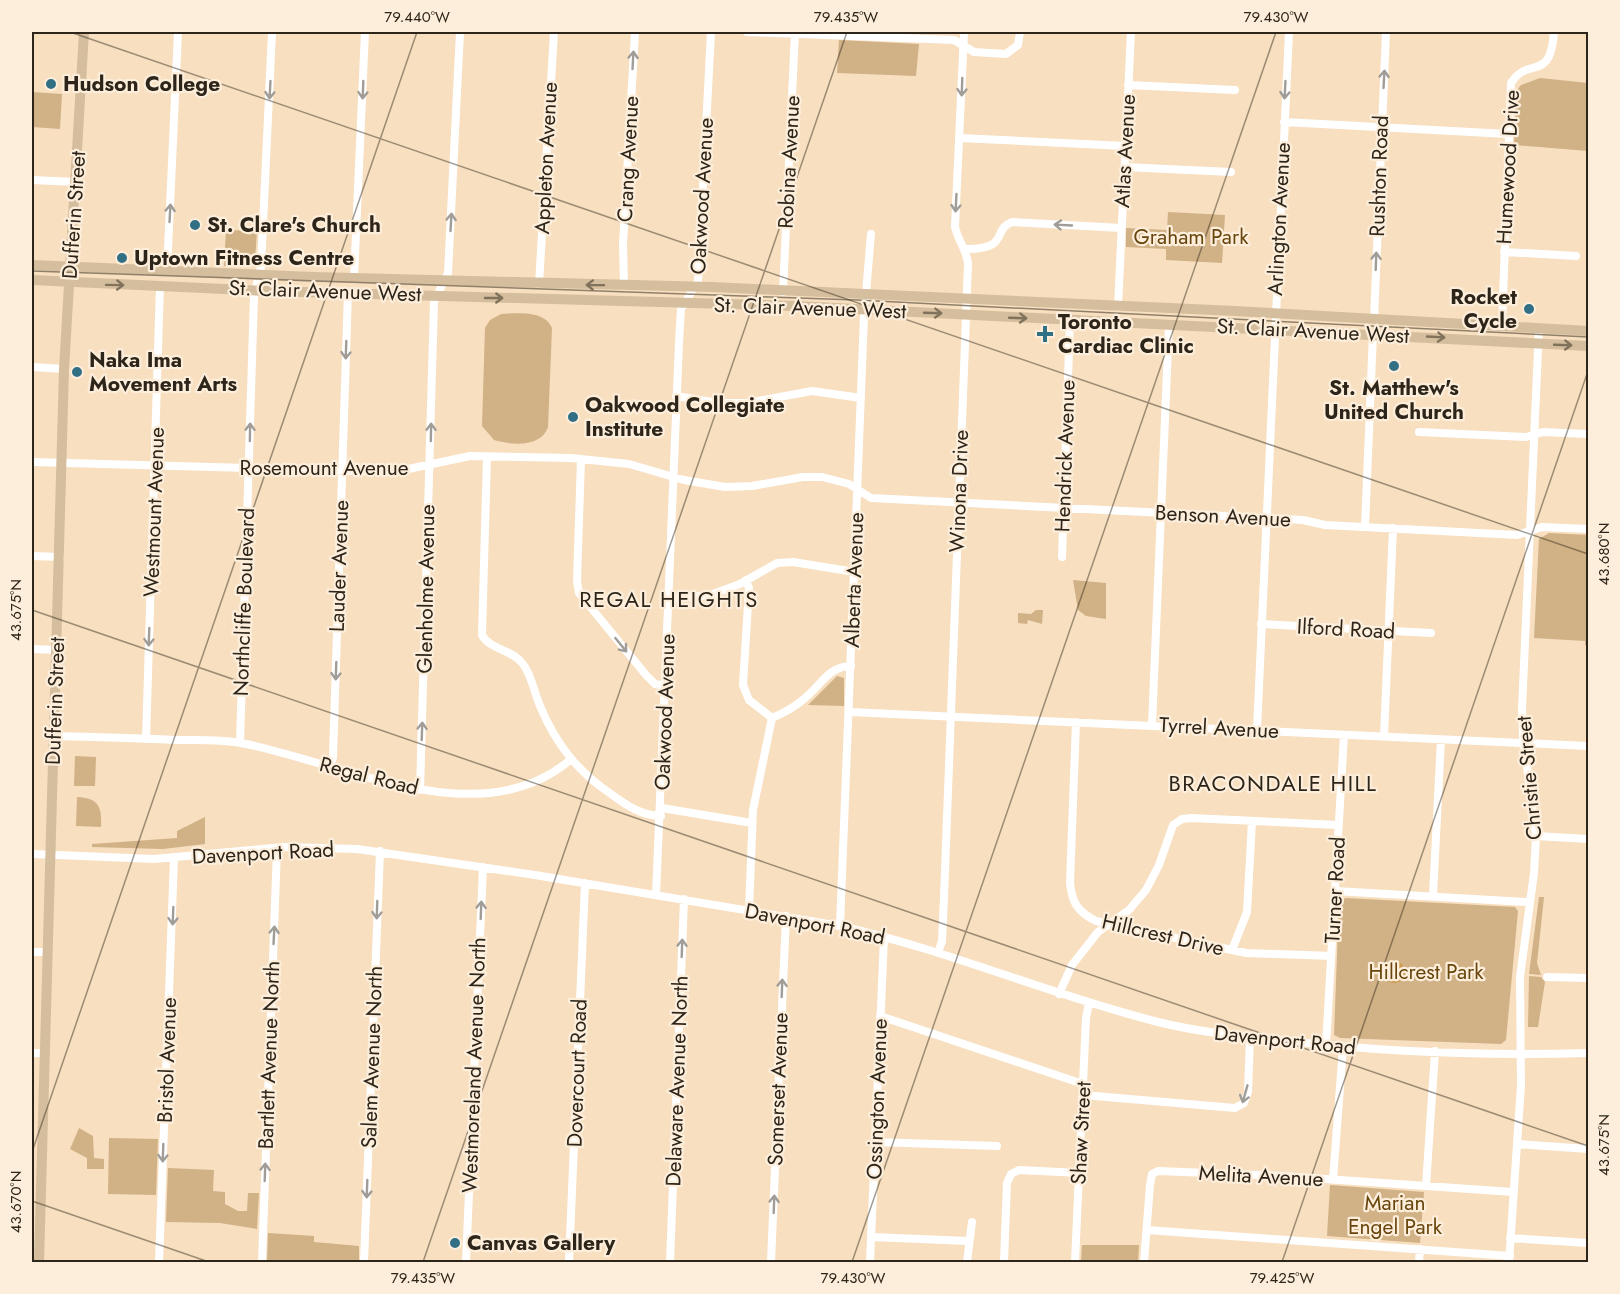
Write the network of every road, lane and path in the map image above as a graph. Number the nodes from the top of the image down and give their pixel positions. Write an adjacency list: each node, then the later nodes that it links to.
1 (84, 32): 29 (main road, Dufferin Street)
2 (178, 32): 37 (street, one-way to 2)
3 (272, 32): 38 (street, Northcliffe Boulevard, one-way to 38)
4 (365, 32): 39 (street, one-way to 39)
5 (460, 32): 41 (street, one-way to 5)
6 (554, 32): 43 (street, Appleton Avenue)
7 (635, 32): 45 (street, Crang Avenue, one-way to 7)
8 (711, 32): 46 (street, Oakwood Avenue)
9 (747, 32): 10 (street)
10 (795, 32): 17 (street); 49 (street, Robina Avenue)
11 (964, 32): 18 (street, Winona Drive)
12 (1020, 32): 18 (street)
13 (1131, 32): 19 (street, Atlas Avenue)
14 (1289, 32): 21 (street, Arlington Avenue, one-way to 21)
15 (1386, 32): 22 (street, Rushton Road, one-way to 15)
16 (1554, 32): 23 (street, Humewood Drive)
17 (880, 34): 18 (street)
18 (964, 46): 24 (street, Winona Drive, one-way to 24)
19 (1128, 85): 20 (street); 25 (street, Atlas Avenue)
20 (1234, 90)
21 (1284, 122): 22 (street); 56 (street, Arlington Avenue)
22 (1381, 127): 23 (street); 59 (street, Rushton Road, one-way to 22)
23 (1508, 134): 33 (street, Humewood Drive)
24 (960, 138): 25 (street); 32 (street, Winona Drive, one-way to 32)
25 (1125, 146): 26 (street, Atlas Avenue)
26 (1124, 167): 27 (street); 30 (street, Atlas Avenue)
27 (1231, 172)
28 (32, 180): 29 (street)
29 (77, 182): 36 (main road, Dufferin Street)
30 (1121, 228): 32 (street, one-way to 32); 54 (street, Atlas Avenue)
31 (871, 234): 51 (street, Alberta Avenue)
32 (964, 249): 52 (street, Winona Drive)
33 (1504, 252): 34 (street); 61 (street, Humewood Drive)
34 (1576, 256)
35 (32, 265): 36 (main road, St. Clair Avenue West)
36 (72, 266): 37 (main road, St. Clair Avenue West); 42 (main road, Dufferin Street)
37 (167, 271): 38 (main road, St. Clair Avenue West)
38 (260, 274): 39 (main road, St. Clair Avenue West); 47 (street, Northcliffe Boulevard)
39 (354, 278): 41 (main road, St. Clair Avenue West)
40 (32, 280): 42 (main road, St. Clair Avenue West)
41 (445, 280): 43 (main road, St. Clair Avenue West); 50 (street)
42 (70, 282): 44 (main road, St. Clair Avenue West, one-way to 44); 69 (main road, Dufferin Street)
43 (539, 284): 45 (main road, St. Clair Avenue West, one-way to 43)
44 (160, 285): 47 (main road, St. Clair Avenue West); 79 (street, Westmount Avenue)
45 (624, 286): 46 (main road, St. Clair Avenue West)
46 (695, 287): 49 (main road, St. Clair Avenue West); 53 (street, Oakwood Avenue)
47 (255, 290): 48 (main road, St. Clair Avenue West); 81 (street, Northcliffe Boulevard, one-way to 47)
48 (348, 292): 50 (main road, St. Clair Avenue West); 82 (street, Lauder Avenue, one-way to 82)
49 (783, 292): 51 (main road, St. Clair Avenue West)
50 (435, 295): 53 (main road, St. Clair Avenue West, one-way to 53); 80 (street, Glenholme Avenue, one-way to 50)
51 (867, 295): 52 (main road, St. Clair Avenue West); 55 (street, Alberta Avenue)
52 (967, 300): 54 (main road, St. Clair Avenue West); 57 (street, Winona Drive)
53 (684, 302): 55 (main road, St. Clair Avenue West); 70 (street, Oakwood Avenue)
54 (1118, 307): 56 (main road, St. Clair Avenue West)
55 (865, 309): 57 (main road, St. Clair Avenue West, one-way to 57); 71 (street, Alberta Avenue)
56 (1274, 314): 59 (main road, St. Clair Avenue West); 63 (street, Arlington Avenue)
57 (966, 316): 58 (main road, St. Clair Avenue West, one-way to 58); 85 (street, Winona Drive)
58 (1070, 319): 60 (main road, St. Clair Avenue West); 86 (street, Hendrick Avenue)
59 (1374, 320): 61 (main road, St. Clair Avenue West)
60 (1169, 324): 63 (main road, St. Clair Avenue West); 87 (street)
61 (1502, 324): 62 (main road, St. Clair Avenue West)
62 (1539, 328): 64 (main road, St. Clair Avenue West); 66 (street, Christie Street)
63 (1273, 329): 65 (main road, St. Clair Avenue West); 88 (street, Arlington Avenue)
64 (1588, 331)
65 (1373, 334): 66 (main road, St. Clair Avenue West, one-way to 66); 89 (street)
66 (1538, 343): 67 (main road, St. Clair Avenue West, one-way to 67); 74 (street, Christie Street)
67 (1588, 346)
68 (32, 367): 69 (street)
69 (64, 369): 78 (main road, Dufferin Street)
70 (676, 396): 71 (street); 83 (street, Oakwood Avenue)
71 (861, 398): 84 (street, Alberta Avenue)
72 (1419, 432): 74 (street)
73 (1588, 434): 74 (street)
74 (1534, 435): 92 (street, Christie Street)
75 (486, 457): 76 (street, Rosemount Avenue); 80 (street, Rosemount Avenue); 120 (street)
76 (581, 459): 83 (street, Rosemount Avenue); 105 (street, one-way to 105)
77 (32, 462): 78 (street, Rosemount Avenue)
78 (62, 463): 79 (street, Rosemount Avenue); 94 (main road, Dufferin Street)
79 (155, 465): 81 (street, Rosemount Avenue); 115 (street, Westmount Avenue, one-way to 115)
80 (430, 465): 82 (street, Rosemount Avenue); 122 (street, Glenholme Avenue, one-way to 80)
81 (249, 468): 82 (street, Rosemount Avenue); 117 (street, Northcliffe Boulevard)
82 (342, 470): 121 (street, Lauder Avenue, one-way to 121)
83 (674, 477): 84 (street, Rosemount Avenue); 98 (street, Oakwood Avenue)
84 (858, 492): 85 (street, Benson Avenue); 96 (street, Alberta Avenue)
85 (959, 502): 86 (street, Benson Avenue); 107 (street, Winona Drive)
86 (1064, 507): 87 (street, Benson Avenue); 95 (street, Hendrick Avenue)
87 (1161, 512): 88 (street, Benson Avenue); 110 (street)
88 (1265, 519): 89 (street, Benson Avenue); 99 (street, Arlington Avenue)
89 (1365, 527): 90 (street, Benson Avenue)
90 (1393, 528): 92 (street, Benson Avenue); 100 (street)
91 (1588, 529): 92 (street, Benson Avenue)
92 (1530, 533): 118 (street, Christie Street)
93 (32, 556): 94 (street)
94 (60, 557): 103 (main road, Dufferin Street)
95 (1062, 557)
96 (855, 572): 97 (street); 104 (street, Alberta Avenue)
97 (747, 580): 98 (street); 108 (street)
98 (669, 599): 105 (street, Oakwood Avenue)
99 (1261, 624): 100 (street, Ilford Road); 111 (street, Arlington Avenue)
100 (1388, 631): 101 (street, Ilford Road); 114 (street)
101 (1431, 633)
102 (32, 649): 103 (street)
103 (56, 650): 113 (main road, Dufferin Street)
104 (851, 666): 106 (street, Alberta Avenue); 108 (street)
105 (666, 686): 123 (street, Oakwood Avenue)
106 (850, 712): 107 (street, Tyrrel Avenue); 144 (street, Alberta Avenue)
107 (950, 716): 109 (street, Tyrrel Avenue); 149 (street, Winona Drive)
108 (772, 718): 125 (street)
109 (1077, 722): 110 (street, Tyrrel Avenue); 143 (street, Hillcrest Drive)
110 (1152, 725): 111 (street, Tyrrel Avenue)
111 (1257, 730): 112 (street, Tyrrel Avenue)
112 (1344, 735): 114 (street, Tyrrel Avenue); 126 (street, Turner Road)
113 (54, 736): 115 (street, Regal Road); 132 (main road, Dufferin Street)
114 (1384, 736): 116 (street, Tyrrel Avenue)
115 (146, 739): 117 (street, Regal Road)
116 (1441, 740): 118 (street, Tyrrel Avenue); 138 (street)
117 (240, 742): 121 (street, Regal Road)
118 (1524, 744): 119 (street, Tyrrel Avenue); 127 (street, Christie Street)
119 (1588, 746)
120 (570, 760): 122 (street, Regal Road); 123 (street)
121 (330, 767): 122 (street, Regal Road)
122 (420, 790)
123 (661, 812): 125 (street); 137 (street, Oakwood Avenue)
124 (1252, 821): 126 (street); 143 (street); 146 (street)
125 (752, 822): 141 (street)
126 (1339, 825): 136 (street, Turner Road)
127 (1536, 836): 128 (street); 140 (street, Christie Street)
128 (1588, 838)
129 (277, 848): 130 (street, Davenport Road); 133 (street, Davenport Road); 186 (street, Bartlett Avenue North, one-way to 129)
130 (380, 851): 134 (street, Davenport Road); 187 (street, Salem Avenue North, one-way to 187)
131 (32, 854): 132 (street, Davenport Road)
132 (50, 855): 133 (street, Davenport Road); 148 (main road, Dufferin Street)
133 (174, 858): 185 (street, Bristol Avenue, one-way to 185)
134 (483, 867): 135 (street, Davenport Road); 188 (street, Westmoreland Avenue North, one-way to 134)
135 (585, 883): 137 (street, Davenport Road); 189 (street, Dovercourt Road)
136 (1335, 891): 138 (street); 150 (street, Turner Road)
137 (656, 895): 139 (street, Davenport Road)
138 (1433, 896): 140 (street)
139 (684, 899): 141 (street, Davenport Road); 184 (street, Delaware Avenue North, one-way to 139)
140 (1528, 902): 163 (street, Christie Street)
141 (749, 910): 142 (street, Davenport Road)
142 (786, 916): 144 (street, Davenport Road); 190 (street, Somerset Avenue, one-way to 142)
143 (1110, 924): 146 (street, Hillcrest Drive); 153 (street)
144 (840, 926): 145 (street, Davenport Road)
145 (884, 937): 149 (street, Davenport Road); 155 (street, Ossington Avenue)
146 (1232, 950): 150 (street, Hillcrest Drive)
147 (32, 952): 148 (street)
148 (48, 952): 161 (main road, Dufferin Street)
149 (938, 953): 153 (street, Davenport Road)
150 (1331, 956): 157 (street, Turner Road)
151 (1547, 977): 152 (street)
152 (1588, 978)
153 (1059, 994): 154 (street, Davenport Road)
154 (1089, 1003): 156 (street, Davenport Road); 164 (street, Shaw Street)
155 (880, 1016): 164 (street); 166 (street, Ossington Avenue)
156 (1250, 1037): 157 (street, Davenport Road); 165 (street, one-way to 165)
157 (1326, 1045): 158 (street, Davenport Road)
158 (1343, 1047): 159 (street, Davenport Road); 172 (street)
159 (1435, 1051): 163 (street, Davenport Road); 173 (street)
160 (32, 1053): 161 (street)
161 (45, 1053): 170 (main road, Dufferin Street)
162 (1588, 1053): 163 (street, Davenport Road)
163 (1520, 1054): 167 (street, Christie Street)
164 (1083, 1084): 165 (street, Shaw Street)
165 (1083, 1095): 171 (street, Shaw Street)
166 (875, 1142): 168 (street); 177 (street, Ossington Avenue)
167 (1517, 1144): 169 (street); 174 (street, Christie Street)
168 (997, 1146)
169 (1588, 1149)
170 (37, 1153): 183 (main road, Dufferin Street)
171 (1079, 1173): 193 (street); 194 (street, Shaw Street)
172 (1334, 1180): 173 (street, Melita Avenue); 176 (street, Melita Avenue)
173 (1426, 1186): 174 (street, Melita Avenue)
174 (1513, 1192): 178 (street, Christie Street)
175 (972, 1222): 179 (street)
176 (1147, 1230): 181 (street); 195 (street)
177 (871, 1237): 179 (street); 191 (street, Ossington Avenue)
178 (1510, 1238): 180 (street); 182 (street, Christie Street)
179 (968, 1241): 192 (street)
180 (1588, 1243)
181 (1420, 1248): 182 (street); 196 (street)
182 (1509, 1259)
183 (37, 1260)
184 (670, 1261)
185 (159, 1263)
186 (262, 1263)
187 (364, 1263)
188 (466, 1263)
189 (569, 1263)
190 (771, 1263)
191 (870, 1263)
192 (966, 1263)
193 (1004, 1263)
194 (1075, 1263)
195 (1144, 1263)
196 (1419, 1263)

